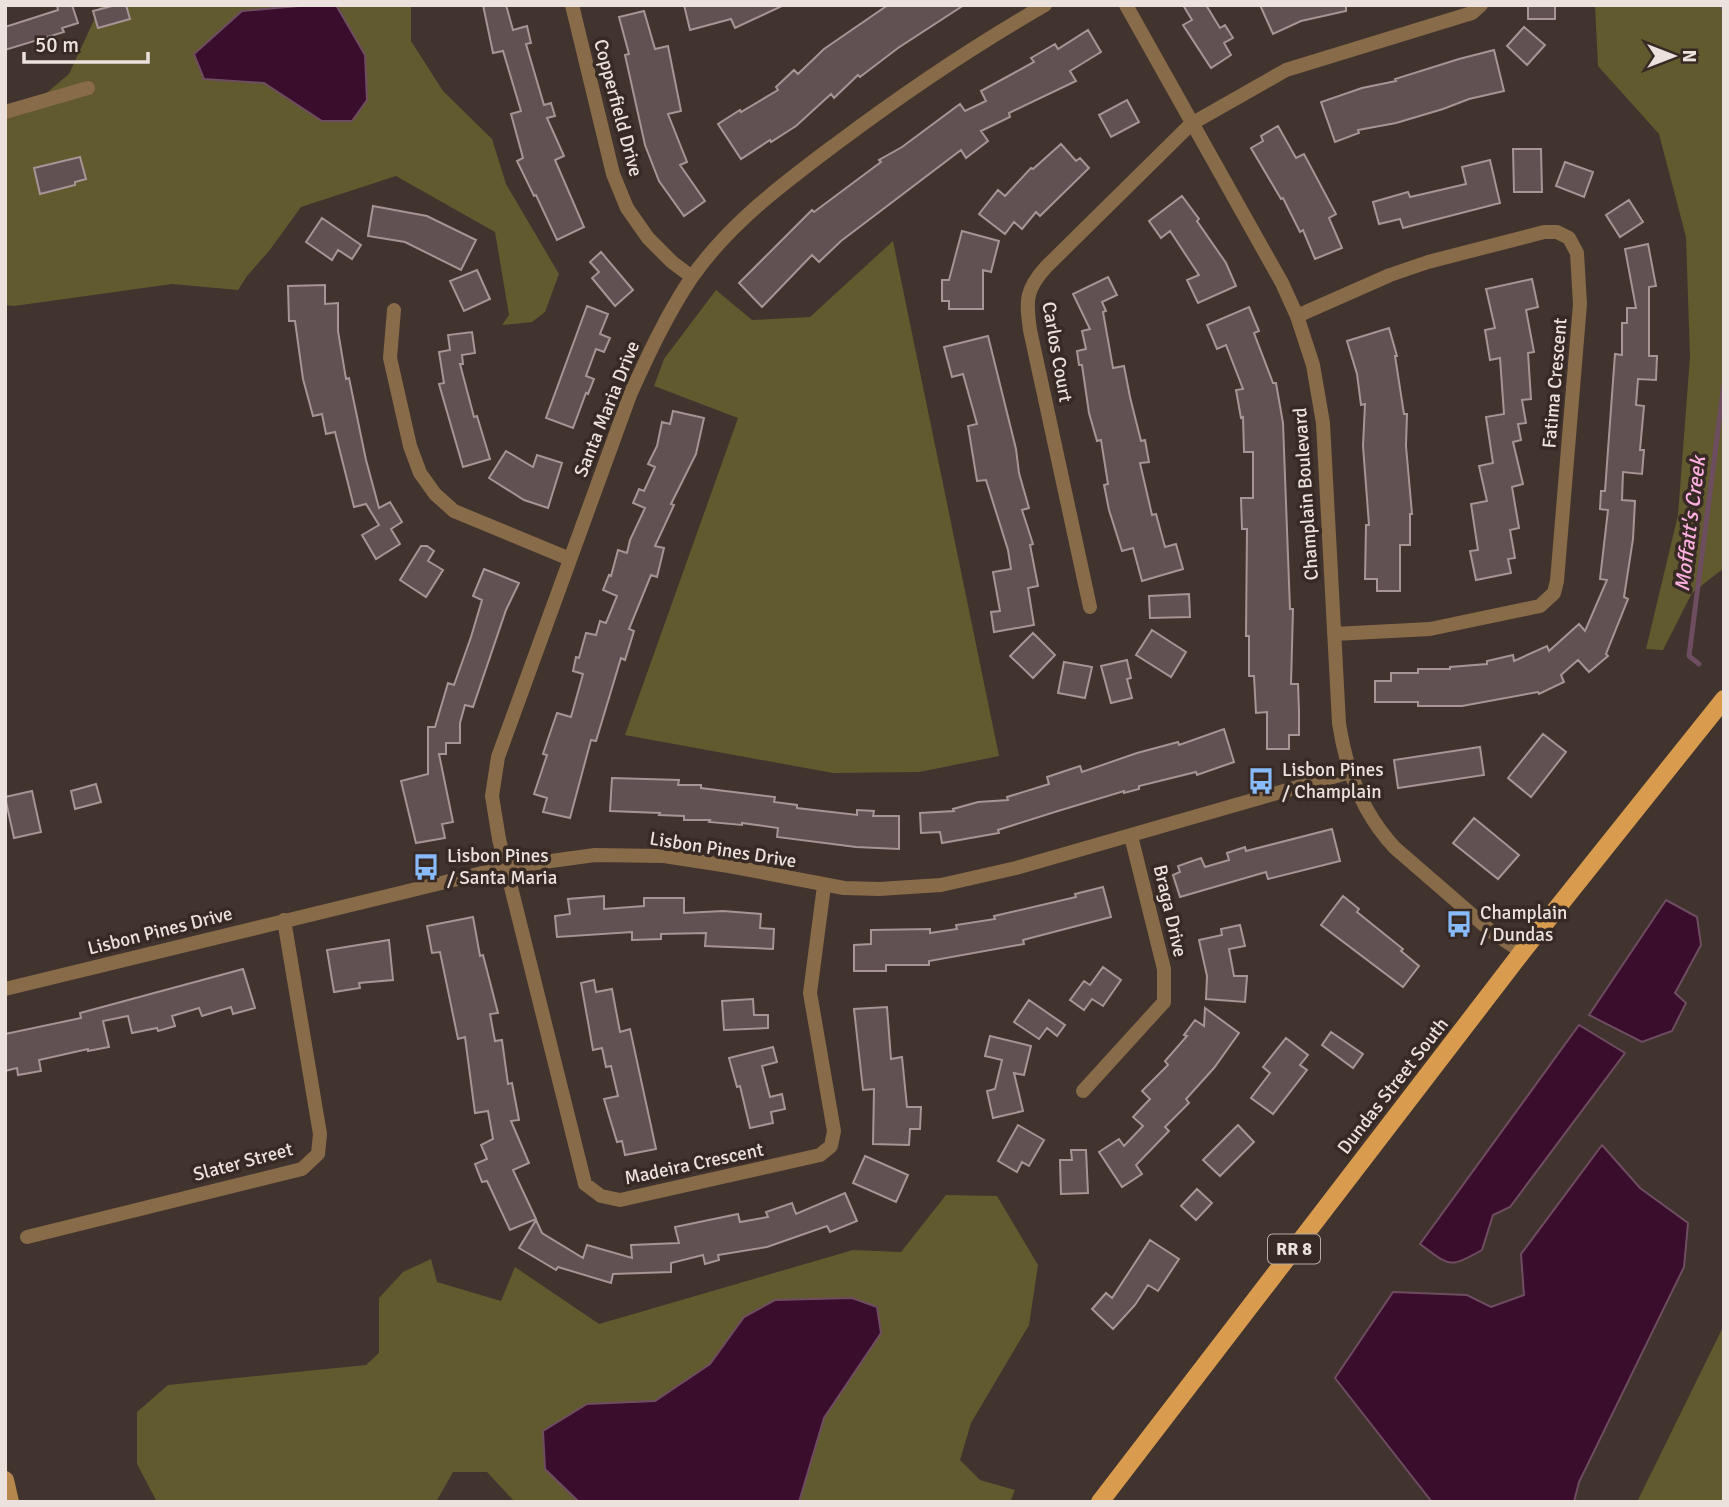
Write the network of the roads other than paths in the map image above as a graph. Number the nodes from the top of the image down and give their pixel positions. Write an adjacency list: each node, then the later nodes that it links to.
1 (572, 5): 8 (street, Copperfield Drive)
2 (1045, 5): 8 (street, Santa Maria Drive)
3 (1126, 5): 7 (street, Champlain Boulevard)
4 (1481, 5): 7 (street, Carlos Court)
5 (88, 88): 6 (street)
6 (5, 112)
7 (1191, 124): 10 (street, Champlain Boulevard); 12 (street, Carlos Court)
8 (692, 277): 11 (street, Santa Maria Drive)
9 (394, 310): 11 (street)
10 (1297, 316): 13 (street, Champlain Boulevard); 13 (street, Fatima Crescent)
11 (570, 559): 17 (street, Santa Maria Drive)
12 (1090, 607)
13 (1334, 634): 15 (street, Champlain Boulevard)
14 (1724, 699): 20 (main road, Dundas Street South / RR 8)
15 (1349, 772): 16 (street, Lisbon Pines Drive); 20 (street, Champlain Boulevard)
16 (1131, 836): 18 (street, Lisbon Pines Drive); 22 (street, Braga Drive)
17 (508, 867): 18 (street, Lisbon Pines Drive); 18 (street, Madeira Crescent); 19 (street, Lisbon Pines Drive)
18 (824, 886)
19 (284, 920): 21 (street, Lisbon Pines Drive); 23 (street, Slater Street)
20 (1522, 952): 26 (main road, Dundas Street South / RR 8)
21 (5, 989)
22 (1083, 1091)
23 (27, 1237)
24 (5, 1480): 25 (main road)
25 (10, 1502)
26 (1100, 1502)

